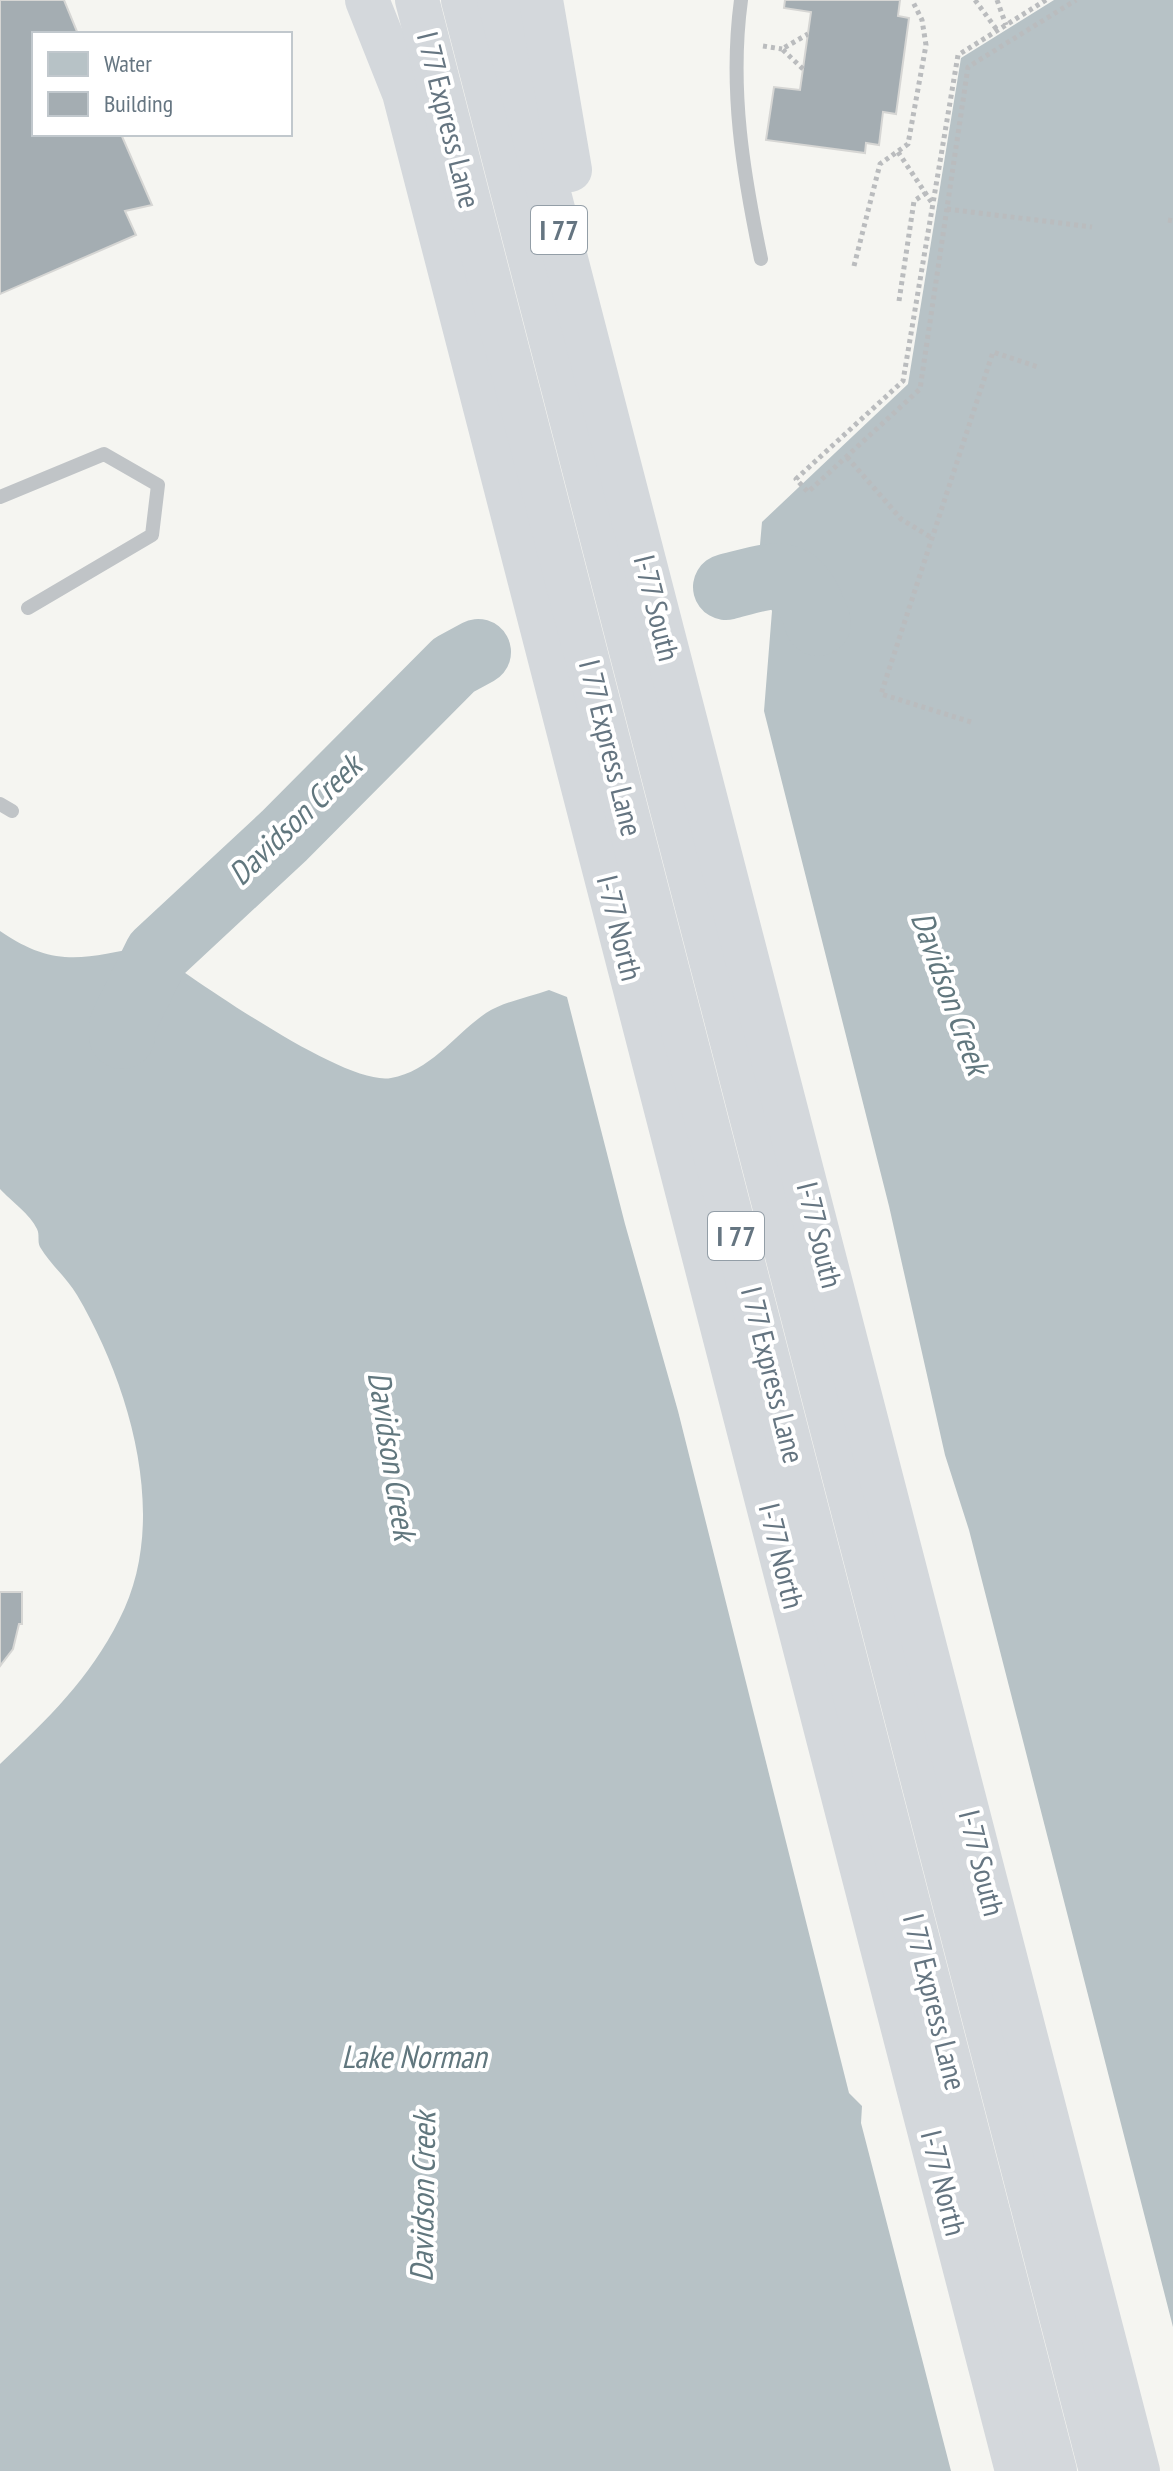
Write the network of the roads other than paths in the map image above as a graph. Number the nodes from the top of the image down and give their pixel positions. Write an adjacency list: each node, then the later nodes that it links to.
1 (367, 0): 8 (highway)
2 (380, 0): 8 (highway, I 77)
3 (417, 0): 14 (highway, I 77 Express Lane / I 77)
4 (463, 0): 15 (highway, I 77 Express Lane / I 77)
5 (499, 0): 10 (highway, I-77 South / I 77)
6 (541, 0): 10 (highway)
7 (741, 0): 9 (lane)
8 (404, 93): 13 (highway, I-77 North / I 77)
9 (761, 259)
10 (618, 460): 16 (highway, I-77 South / I 77)
11 (0, 497): 12 (lane)
12 (28, 608)
13 (1017, 2471)
14 (1055, 2471)
15 (1101, 2471)
16 (1138, 2471)

